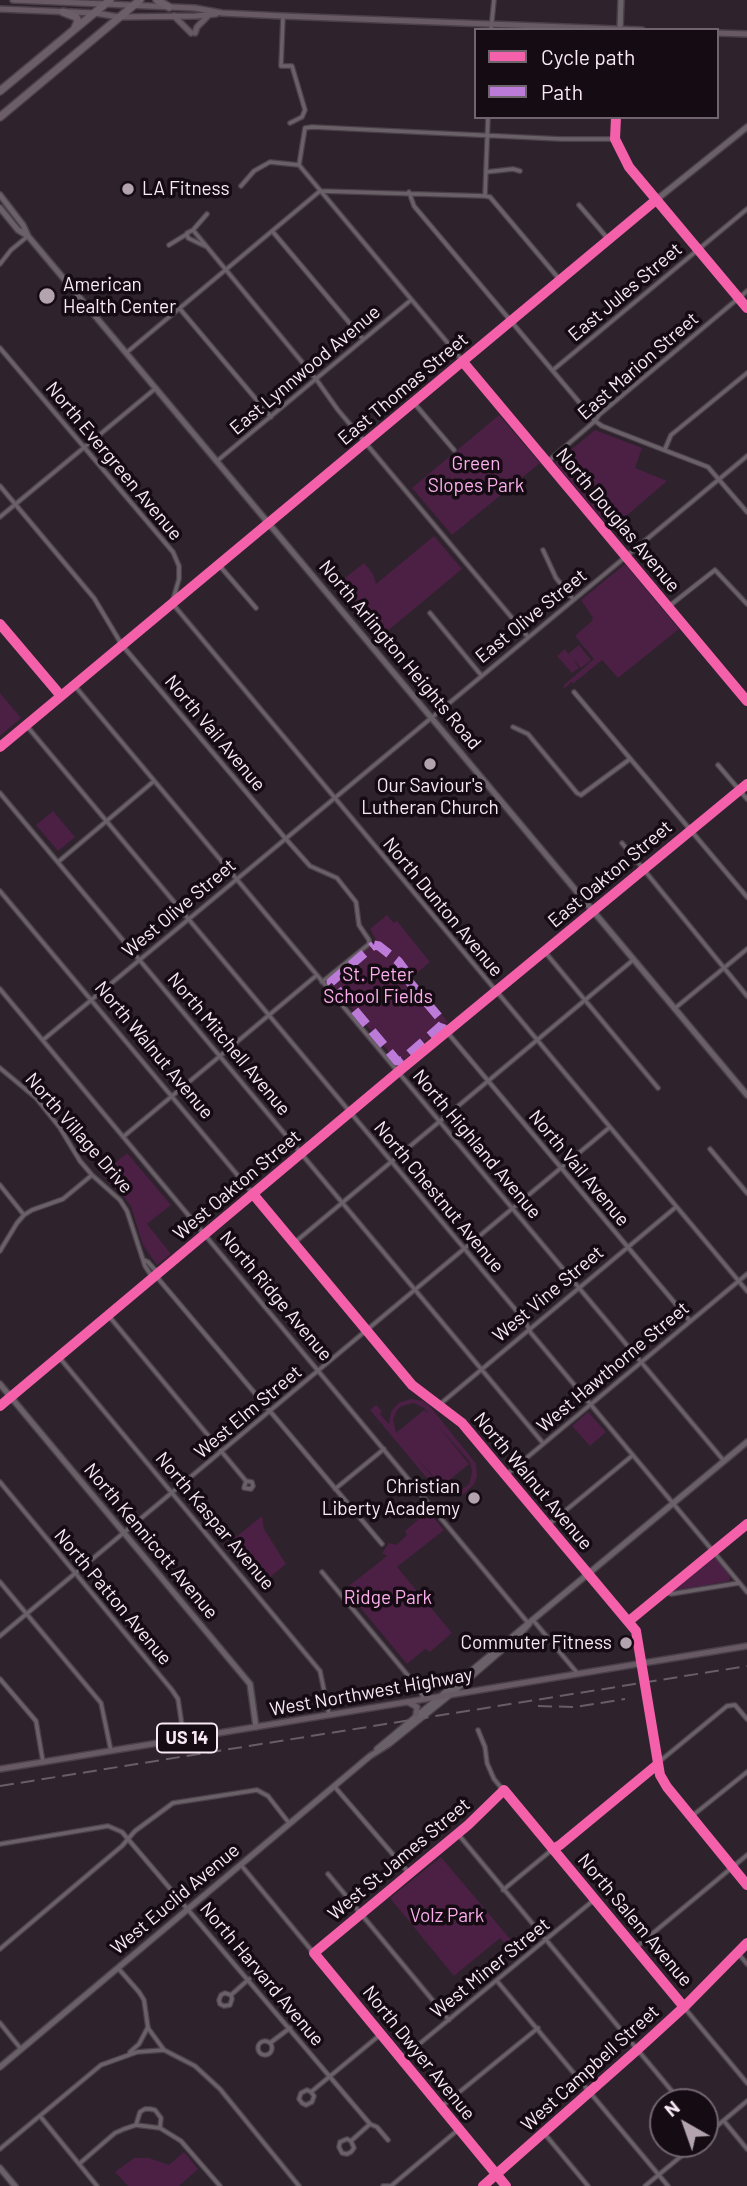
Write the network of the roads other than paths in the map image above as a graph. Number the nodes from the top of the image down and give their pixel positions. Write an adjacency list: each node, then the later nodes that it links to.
1 (13, 0): 5 (main road)
2 (157, 0): 7 (highway)
3 (494, 0): 16 (street)
4 (621, 0): 18 (street)
5 (108, 2): 6 (main road); 10 (highway)
6 (137, 2): 7 (main road); 15 (highway)
7 (169, 7): 11 (main road)
8 (0, 9): 9 (main road)
9 (63, 12): 10 (main road); 19 (highway)
10 (95, 13): 15 (main road); 19 (highway)
11 (222, 13): 12 (main road); 14 (main road)
12 (210, 14): 13 (main road); 13 (main road)
13 (174, 16): 15 (main road)
14 (283, 16): 16 (main road); 26 (street)
15 (119, 17): 23 (highway)
16 (491, 27): 17 (main road)
17 (556, 28)
18 (620, 28)
19 (73, 31): 22 (highway)
20 (719, 33): 21 (main road)
21 (747, 34)
22 (0, 91)
23 (0, 117)
24 (488, 119): 28 (street)
25 (616, 119): 29 (street)
26 (290, 123)
27 (747, 127): 38 (street, East Thomas Street)
28 (488, 135): 29 (street); 30 (street); 32 (street)
29 (615, 139): 38 (street)
30 (299, 165): 33 (street); 34 (street, North Douglas Avenue)
31 (520, 171): 32 (street)
32 (486, 172): 37 (street)
33 (241, 186)
34 (320, 191): 35 (street); 44 (street); 56 (street, North Douglas Avenue)
35 (409, 192): 37 (street); 59 (street)
36 (0, 195): 46 (street, North Arlington Heights Road)
37 (485, 196): 53 (street)
38 (656, 200): 47 (street, East Thomas Street); 50 (street)
39 (579, 205): 47 (street)
40 (0, 208): 46 (street, North Arlington Heights Road)
41 (747, 209): 50 (street, East Jules Street)
42 (207, 214): 43 (street)
43 (193, 230): 45 (street); 49 (street)
44 (273, 232): 52 (street); 60 (street)
45 (187, 234): 48 (street); 49 (street)
46 (28, 236): 51 (street); 62 (street, North Arlington Heights Road)
47 (608, 240): 53 (street, East Thomas Street)
48 (169, 245)
49 (205, 246): 52 (street)
50 (699, 250): 55 (street); 64 (street, East Jules Street)
51 (0, 264)
52 (225, 271): 58 (street); 66 (street)
53 (561, 280): 59 (street, East Thomas Street)
54 (747, 291): 55 (street, East Marion Street)
55 (739, 298): 57 (street); 70 (street, East Marion Street)
56 (411, 300): 60 (street, East Lynnwood Avenue); 63 (street, North Douglas Avenue)
57 (747, 307)
58 (180, 309): 62 (street); 69 (street)
59 (512, 321): 63 (street, East Thomas Street); 64 (street)
60 (363, 339): 66 (street, East Lynnwood Avenue)
61 (0, 348): 72 (street, North Evergreen Avenue)
62 (126, 353): 67 (street, North Arlington Heights Road)
63 (463, 362): 68 (street, East Thomas Street); 77 (street, North Douglas Avenue)
64 (553, 370): 70 (street)
65 (747, 373): 73 (street)
66 (316, 379): 69 (street, East Lynnwood Avenue); 71 (street)
67 (156, 388): 72 (street); 76 (street, North Arlington Heights Road)
68 (414, 403): 71 (street, East Thomas Street); 74 (street)
69 (271, 416): 76 (street, East Lynnwood Avenue)
70 (595, 421): 73 (street); 77 (street, East Marion Street)
71 (366, 443): 83 (street, East Thomas Street); 94 (street)
72 (85, 448): 80 (street); 88 (street, North Evergreen Avenue)
73 (665, 449): 78 (street)
74 (454, 450)
75 (747, 456): 78 (street, East Olive Street)
76 (217, 461): 83 (street, North Arlington Heights Road)
77 (547, 462): 85 (street, North Douglas Avenue)
78 (719, 479): 81 (street); 85 (street, East Olive Street)
79 (0, 486): 80 (street, North Vail Avenue)
80 (16, 504): 82 (street); 95 (street, North Vail Avenue)
81 (747, 512)
82 (0, 517)
83 (269, 524): 86 (street, East Thomas Street); 101 (street, North Arlington Heights Road)
84 (543, 550): 87 (street)
85 (626, 556): 87 (street, East Olive Street); 90 (street, North Douglas Avenue)
86 (219, 565): 88 (street, East Thomas Street); 91 (street)
87 (573, 599): 94 (street, East Olive Street)
88 (172, 603): 95 (street, East Thomas Street); 111 (street, North Dunton Avenue)
89 (747, 604): 90 (street)
90 (668, 607): 100 (street, North Douglas Avenue)
91 (256, 608)
92 (429, 612): 96 (street)
93 (0, 624): 99 (street)
94 (528, 637): 96 (street, East Olive Street)
95 (122, 645): 97 (street, East Thomas Street); 115 (street, North Vail Avenue)
96 (481, 676): 101 (street, East Olive Street)
97 (74, 685): 99 (street, East Thomas Street); 107 (street, North Highland Avenue)
98 (574, 692): 105 (street)
99 (61, 696): 102 (street, East Thomas Street)
100 (747, 701)
101 (431, 716): 111 (street, East Olive Street); 122 (street, North Arlington Heights Road)
102 (26, 725): 104 (street, East Thomas Street); 113 (street, North Chestnut Avenue)
103 (513, 727): 105 (street)
104 (0, 747)
105 (631, 759): 114 (street)
106 (719, 765): 109 (street)
107 (154, 781): 113 (street); 119 (street, North Highland Avenue)
108 (747, 784): 109 (street, East Oakton Street)
109 (740, 790): 112 (street); 114 (street, East Oakton Street)
110 (0, 793): 117 (street, North Mitchell Avenue)
111 (333, 797): 115 (street, West Olive Street); 132 (street, North Dunton Avenue)
112 (747, 799)
113 (107, 821): 117 (street); 123 (street, North Chestnut Avenue)
114 (691, 830): 118 (street, East Oakton Street); 121 (street)
115 (285, 838): 119 (street, West Olive Street); 130 (street, North Vail Avenue)
116 (622, 843): 118 (street)
117 (58, 862): 126 (street, North Mitchell Avenue)
118 (643, 870): 122 (street, East Oakton Street); 128 (street)
119 (236, 879): 123 (street, West Olive Street); 129 (street, North Highland Avenue)
120 (0, 891): 134 (street, North Walnut Avenue)
121 (747, 897)
122 (592, 912): 125 (street, East Oakton Street); 127 (street, North Arlington Heights Road)
123 (188, 919): 126 (street, West Olive Street); 137 (street, North Chestnut Avenue)
124 (747, 949): 128 (street)
125 (545, 951): 132 (street, East Oakton Street); 135 (street)
126 (140, 959): 134 (street, West Olive Street); 141 (street, North Mitchell Avenue)
127 (633, 960): 135 (street); 136 (street, North Arlington Heights Road)
128 (723, 968): 133 (street); 136 (street)
129 (317, 975): 130 (street, North Highland Avenue); 137 (street)
130 (323, 982): 143 (street, North Highland Avenue)
131 (0, 989): 139 (street, North Ridge Avenue)
132 (496, 992): 138 (street, West Oakton Street); 140 (street, North Dunton Avenue)
133 (747, 996)
134 (91, 999): 139 (street, West Olive Street); 147 (street, North Walnut Avenue)
135 (585, 1000): 140 (street); 145 (street)
136 (674, 1009): 146 (street, North Arlington Heights Road)
137 (268, 1016): 141 (street); 148 (street, North Chestnut Avenue)
138 (447, 1032): 143 (street, West Oakton Street); 144 (street, North Vail Avenue)
139 (43, 1040): 151 (street, North Ridge Avenue)
140 (537, 1040): 144 (street); 150 (street, North Dunton Avenue)
141 (220, 1056): 147 (street); 153 (street, North Mitchell Avenue)
142 (0, 1068): 156 (street, North Village Drive)
143 (398, 1072): 148 (street, West Oakton Street); 149 (street, North Highland Avenue)
144 (488, 1080): 149 (street); 155 (street, North Vail Avenue)
145 (657, 1088)
146 (747, 1095)
147 (172, 1096): 151 (street); 159 (street, North Walnut Avenue)
148 (349, 1113): 153 (street, West Oakton Street); 154 (street, North Chestnut Avenue)
149 (439, 1121): 154 (street); 162 (street, North Highland Avenue)
150 (610, 1127): 155 (street, West Elm Street); 161 (street, North Dunton Avenue)
151 (123, 1137): 164 (street, North Ridge Avenue)
152 (710, 1149): 158 (street)
153 (302, 1153): 159 (street, West Oakton Street); 160 (street, North Mitchell Avenue)
154 (391, 1162): 160 (street); 167 (street, North Chestnut Avenue)
155 (561, 1168): 162 (street, West Elm Street); 166 (street, North Vail Avenue)
156 (92, 1175): 163 (street); 170 (street, North Village Drive)
157 (0, 1185): 163 (street)
158 (747, 1193)
159 (253, 1194): 164 (street, West Oakton Street); 165 (street, North Walnut Avenue)
160 (343, 1203): 165 (street); 173 (street, North Mitchell Avenue)
161 (676, 1207): 166 (street, West Vine Street); 171 (street, North Dunton Avenue)
162 (512, 1208): 167 (street, West Elm Street); 172 (street, North Highland Avenue)
163 (24, 1215): 168 (street)
164 (204, 1235): 170 (street, West Oakton Street); 182 (street, North Ridge Avenue)
165 (294, 1243): 178 (street, North Walnut Avenue)
166 (627, 1247): 172 (street, West Vine Street); 176 (street, North Vail Avenue)
167 (464, 1249): 173 (street, West Elm Street); 177 (street, North Chestnut Avenue)
168 (0, 1251)
169 (747, 1274): 171 (street, West Hawthorne Street)
170 (156, 1276): 175 (street, West Oakton Street); 188 (street, North Village Drive)
171 (738, 1281): 174 (street, North Dunton Avenue); 176 (street, West Hawthorne Street)
172 (578, 1287): 177 (street, West Vine Street); 180 (street, North Highland Avenue)
173 (415, 1289): 178 (street, West Elm Street); 181 (street, North Mitchell Avenue)
174 (747, 1291)
175 (108, 1315): 179 (street, West Oakton Street); 192 (street)
176 (690, 1321): 180 (street, West Hawthorne Street)
177 (529, 1328): 181 (street, West Vine Street); 185 (street, North Chestnut Avenue)
178 (367, 1330): 182 (street, West Elm Street); 186 (street, North Walnut Avenue)
179 (59, 1357): 184 (street, West Oakton Street); 199 (street, North Kaspar Avenue)
180 (641, 1362): 185 (street, West Hawthorne Street); 194 (street, North Highland Avenue)
181 (481, 1368): 186 (street, West Vine Street); 190 (street, North Mitchell Avenue)
182 (318, 1371): 188 (street, West Elm Street); 191 (street, North Ridge Avenue)
183 (0, 1384): 184 (street, North Kennicott Avenue)
184 (11, 1397): 187 (street, West Oakton Street); 203 (street, North Kennicott Avenue)
185 (590, 1404): 190 (street, West Hawthorne Street); 193 (street, North Chestnut Avenue)
186 (439, 1405): 195 (street, North Walnut Avenue)
187 (0, 1406)
188 (270, 1411): 192 (street, West Elm Street); 198 (street, North Village Drive)
189 (747, 1442): 194 (street, West Euclid Avenue)
190 (543, 1443): 195 (street, West Hawthorne Street)
191 (384, 1449): 198 (street); 215 (street, North Ridge Avenue)
192 (222, 1452): 196 (street); 199 (street, West Elm Street)
193 (632, 1455): 200 (street, North Chestnut Avenue); 202 (street)
194 (724, 1461): 200 (street, West Euclid Avenue)
195 (506, 1475): 202 (street, North Walnut Avenue)
196 (246, 1481)
197 (0, 1482): 207 (street, North Patton Avenue)
198 (335, 1489): 204 (street, North Village Drive)
199 (174, 1492): 203 (street, West Elm Street); 225 (street, North Kaspar Avenue)
200 (673, 1503): 205 (street, North Chestnut Avenue); 208 (street, West Euclid Avenue)
201 (747, 1524): 205 (street)
202 (548, 1525): 208 (street, North Walnut Avenue)
203 (124, 1533): 207 (street, West Elm Street); 228 (street, North Kennicott Avenue)
204 (382, 1544)
205 (713, 1552): 210 (street, North Chestnut Avenue); 211 (street)
206 (322, 1572): 223 (street)
207 (76, 1574): 213 (street, West Elm Street); 230 (street, North Patton Avenue)
208 (588, 1574): 214 (street, North Walnut Avenue); 215 (street, West Euclid Avenue)
209 (0, 1582): 213 (street)
210 (739, 1583): 211 (street); 212 (street, North Chestnut Avenue)
211 (664, 1592): 214 (street)
212 (747, 1592)
213 (27, 1614): 216 (street, West Elm Street); 231 (street)
214 (629, 1621): 218 (street, North Walnut Avenue)
215 (531, 1622): 219 (street, North Ridge Avenue); 221 (street, West Euclid Avenue); 222 (street, West Euclid Avenue)
216 (0, 1636)
217 (747, 1646): 218 (main road, West Northwest Highway / US 14)
218 (642, 1663): 219 (main road, West Northwest Highway / US 14); 234 (street, North Walnut Avenue)
219 (578, 1674): 221 (main road, West Northwest Highway / US 14)
220 (0, 1679): 233 (street)
221 (451, 1694): 222 (main road, West Northwest Highway / US 14); 232 (street, West Euclid Avenue)
222 (439, 1696): 223 (main road, West Northwest Highway / US 14); 226 (street, West Euclid Avenue)
223 (423, 1698): 224 (main road, West Northwest Highway / US 14)
224 (405, 1701): 225 (main road, West Northwest Highway / US 14); 226 (main road)
225 (330, 1714): 228 (main road, West Northwest Highway / US 14)
226 (416, 1715): 232 (street, West Euclid Avenue)
227 (747, 1719): 234 (street)
228 (256, 1727): 230 (main road, West Northwest Highway / US 14)
229 (478, 1730): 238 (street, North Salem Avenue)
230 (184, 1739): 231 (main road, West Northwest Highway / US 14)
231 (111, 1751): 233 (main road, West Northwest Highway / US 14)
232 (370, 1756): 237 (street, West Euclid Avenue)
233 (43, 1762): 235 (main road, West Northwest Highway / US 14)
234 (658, 1764): 239 (street); 244 (street)
235 (0, 1769)
236 (747, 1772): 239 (street)
237 (334, 1786): 240 (street, West Euclid Avenue); 249 (street)
238 (504, 1790): 241 (street, West St James Street); 244 (street, North Salem Avenue)
239 (692, 1816): 247 (street)
240 (290, 1824): 242 (street); 246 (street, West Euclid Avenue)
241 (458, 1834): 249 (street, West St James Street); 251 (street)
242 (128, 1839): 243 (street, North Harvard Avenue); 253 (street, North Harvard Avenue); 258 (street)
243 (0, 1844)
244 (553, 1849): 251 (street); 252 (street, North Salem Avenue)
245 (747, 1855): 247 (street)
246 (241, 1865): 253 (street, West Euclid Avenue); 260 (street, North Dwyer Avenue)
247 (732, 1868): 250 (street); 257 (street)
248 (328, 1874): 254 (street)
249 (409, 1874): 254 (street, West St James Street)
250 (747, 1885)
251 (503, 1890): 255 (street)
252 (595, 1899): 255 (street, West Miner Street); 257 (street, North Salem Avenue)
253 (188, 1909): 262 (street, West Euclid Avenue); 263 (street, North Harvard Avenue)
254 (361, 1913): 260 (street, West St James Street); 267 (street)
255 (546, 1941): 264 (street, West Miner Street); 276 (street)
256 (747, 1943): 259 (street, West Campbell Street)
257 (635, 1948): 266 (street, North Salem Avenue)
258 (0, 1949)
259 (737, 1952): 261 (street); 266 (street, West Campbell Street)
260 (314, 1953): 272 (street, North Dwyer Avenue)
261 (747, 1964)
262 (118, 1968): 269 (street); 274 (street, West Euclid Avenue)
263 (249, 1979): 265 (street); 270 (street, North Harvard Avenue)
264 (497, 1981): 267 (street, West Miner Street); 271 (street)
265 (231, 1995)
266 (684, 2007): 276 (street, West Campbell Street); 281 (street, North Salem Avenue)
267 (449, 2020): 278 (street, West Miner Street)
268 (0, 2023): 274 (street)
269 (148, 2027): 275 (street); 277 (street)
270 (290, 2028): 273 (street); 280 (street, North Harvard Avenue)
271 (538, 2028): 283 (street); 286 (street)
272 (381, 2034): 278 (street, North Dwyer Avenue); 280 (street)
273 (270, 2043)
274 (21, 2049): 279 (street, West Euclid Avenue)
275 (164, 2050): 277 (street); 307 (street)
276 (638, 2050): 282 (street); 283 (street, West Campbell Street)
277 (126, 2055): 287 (street)
278 (401, 2059): 286 (street, North Dwyer Avenue)
279 (0, 2067)
280 (331, 2076): 284 (street); 289 (street, North Harvard Avenue)
281 (747, 2083)
282 (669, 2088)
283 (590, 2091): 294 (street, West Campbell Street); 303 (street)
284 (312, 2092): 284 (street)
285 (747, 2101): 288 (street)
286 (441, 2107): 293 (street, North Dwyer Avenue)
287 (40, 2116): 297 (street); 300 (street)
288 (724, 2121): 291 (street); 298 (street)
289 (370, 2124): 295 (street, North Harvard Avenue); 296 (street)
290 (136, 2125): 292 (street); 292 (street); 300 (street)
291 (719, 2125)
292 (160, 2128): 306 (street)
293 (459, 2129): 302 (street, North Dwyer Avenue); 309 (street)
294 (544, 2133): 302 (street, West Campbell Street); 312 (street)
295 (388, 2140)
296 (351, 2141): 296 (street)
297 (0, 2149)
298 (747, 2149)
299 (679, 2158): 303 (street)
300 (79, 2164): 305 (street)
301 (0, 2168): 304 (street)
302 (496, 2175): 310 (street, West Campbell Street); 311 (street, North Dwyer Avenue)
303 (659, 2175): 313 (street); 314 (street)
304 (15, 2186)
305 (97, 2186)
306 (220, 2186)
307 (299, 2186)
308 (383, 2186): 309 (street)
309 (391, 2186)
310 (483, 2186)
311 (506, 2186)
312 (588, 2186)
313 (645, 2186)
314 (668, 2186)

